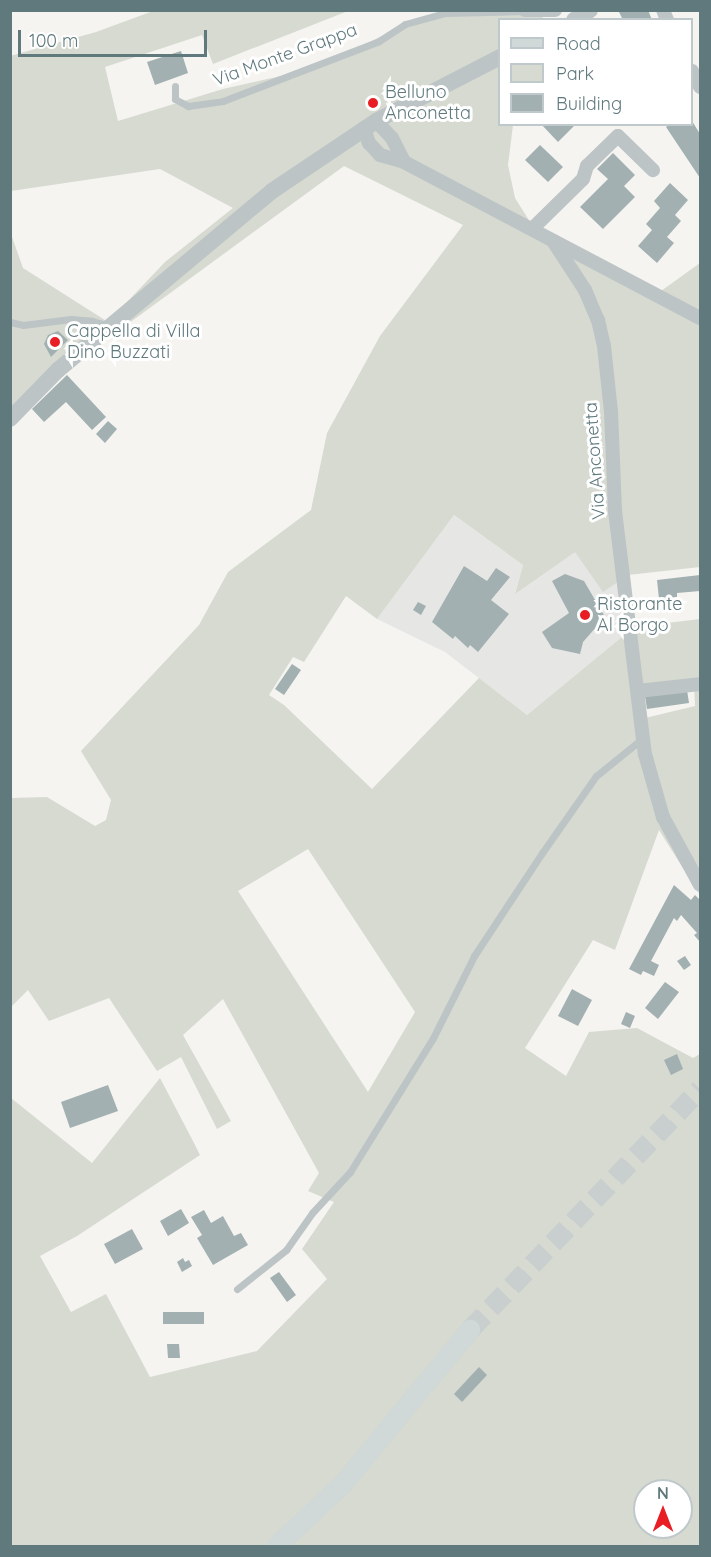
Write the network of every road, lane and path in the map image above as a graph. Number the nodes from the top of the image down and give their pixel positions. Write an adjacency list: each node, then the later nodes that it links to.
1 (525, 10): 2 (street, Via Monte Grappa); 7 (lane, Via Monte Grappa)
2 (555, 10)
3 (590, 10): 4 (street)
4 (577, 18)
5 (498, 58): 9 (street)
6 (693, 73): 8 (street)
7 (176, 86)
8 (700, 88)
9 (370, 125): 10 (street); 10 (street); 16 (street)
10 (404, 162): 12 (street)
11 (653, 170): 12 (street)
12 (532, 229): 13 (street)
13 (554, 240): 14 (street); 19 (street, Via Anconetta)
14 (700, 318)
15 (10, 322): 16 (lane)
16 (109, 326): 17 (street)
17 (10, 419)
18 (700, 684): 19 (street)
19 (638, 691): 20 (street, Via Anconetta)
20 (643, 738): 21 (street, Via Anconetta); 22 (lane)
21 (700, 885)
22 (237, 1289)
23 (470, 1330): 24 (main road)
24 (278, 1546)

